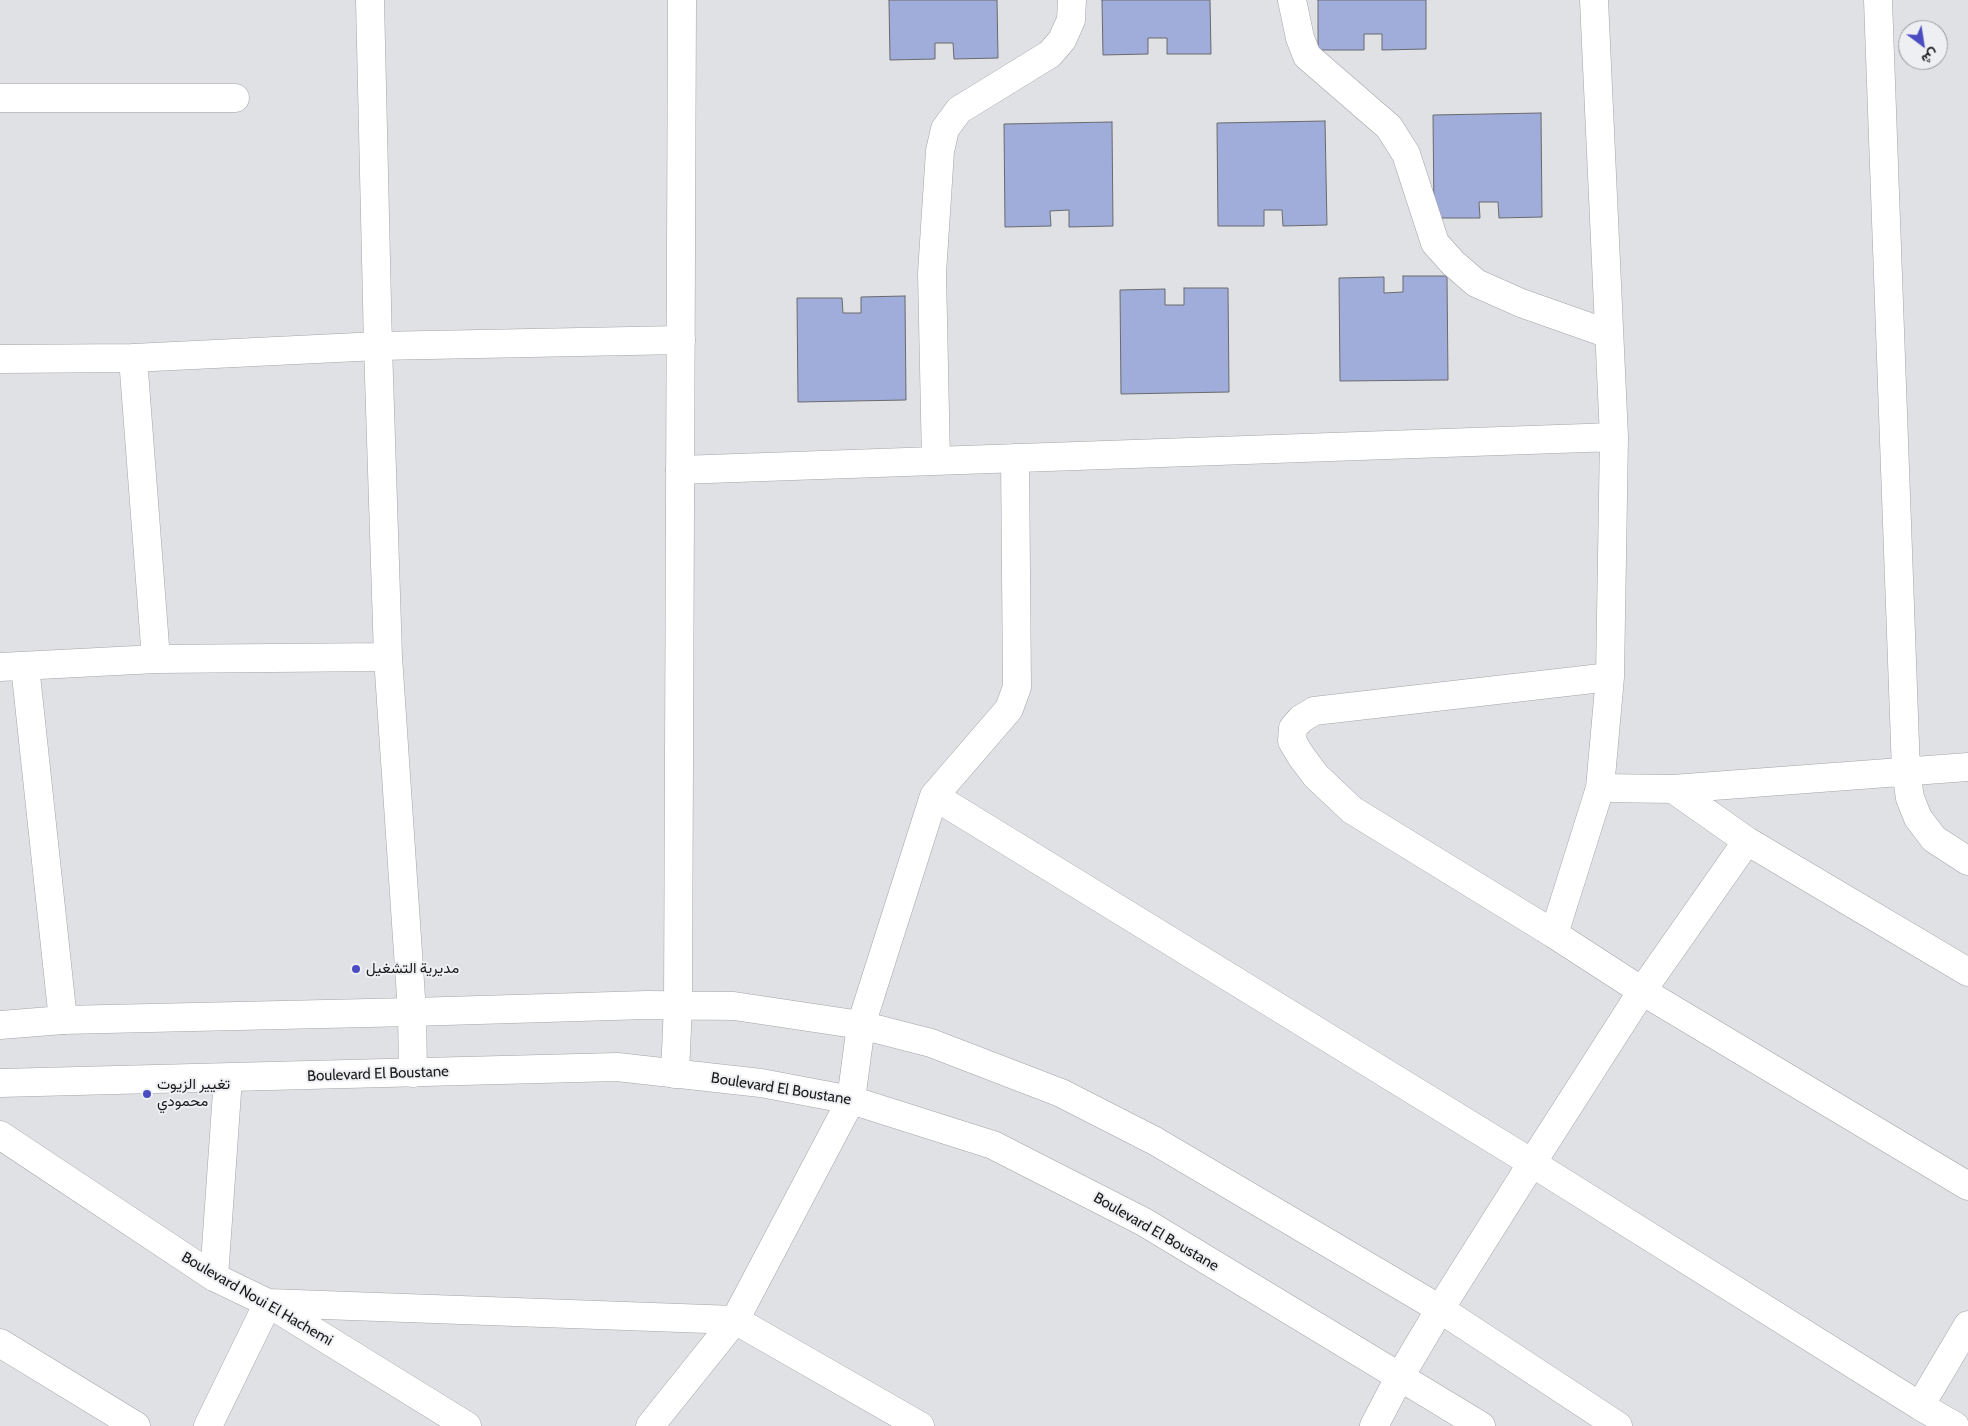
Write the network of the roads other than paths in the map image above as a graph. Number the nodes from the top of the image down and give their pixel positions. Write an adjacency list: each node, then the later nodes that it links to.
1 (370, 0): 11 (street)
2 (682, 0): 10 (street)
3 (1072, 0): 16 (street)
4 (1292, 0): 9 (street)
5 (1594, 0): 9 (street)
6 (1878, 0): 23 (street)
7 (0, 98): 8 (street)
8 (235, 98)
9 (1609, 334): 14 (street)
10 (680, 340): 11 (street); 17 (street)
11 (378, 346): 12 (street); 18 (street)
12 (133, 358): 13 (street); 19 (street)
13 (0, 359)
14 (1614, 437): 15 (street); 21 (street)
15 (1015, 458): 16 (street); 26 (street)
16 (936, 461): 17 (street)
17 (680, 470): 32 (street)
18 (388, 657): 19 (street); 33 (street)
19 (156, 659): 20 (street)
20 (12, 667): 34 (street)
21 (1610, 677): 24 (street); 29 (street)
22 (1968, 767): 23 (street)
23 (1906, 772): 25 (street); 28 (street)
24 (1600, 788): 25 (street); 29 (street)
25 (1673, 789): 27 (street)
26 (934, 796): 36 (street); 43 (street)
27 (1747, 841): 30 (street); 31 (street)
28 (1968, 861)
29 (1554, 934): 31 (street)
30 (1968, 972)
31 (1642, 991): 43 (street); 44 (street)
32 (678, 1005): 33 (street); 36 (street); 38 (street)
33 (412, 1012): 34 (street); 37 (street)
34 (63, 1020): 35 (street)
35 (0, 1025)
36 (861, 1025): 41 (street); 47 (street)
37 (413, 1073): 38 (street, Boulevard El Boustane); 39 (street, Boulevard El Boustane)
38 (674, 1074): 41 (street, Boulevard El Boustane)
39 (228, 1078): 40 (street, Boulevard El Boustane); 45 (street)
40 (0, 1083)
41 (851, 1100): 48 (street); 51 (street, Boulevard El Boustane)
42 (0, 1135): 45 (street, Boulevard Noui El Hachemi)
43 (1532, 1163): 47 (street); 52 (street)
44 (1968, 1186)
45 (214, 1277): 46 (street, Boulevard Noui El Hachemi)
46 (268, 1303): 48 (street); 54 (street); 55 (street, Boulevard Noui El Hachemi)
47 (1440, 1309): 51 (street); 60 (street)
48 (735, 1320): 56 (street); 57 (street)
49 (1968, 1326): 52 (street)
50 (0, 1343): 53 (street)
51 (1400, 1378): 58 (street); 59 (street, Boulevard El Boustane)
52 (1920, 1406): 61 (street)
53 (136, 1426)
54 (208, 1426)
55 (467, 1426)
56 (650, 1426)
57 (920, 1426)
58 (1374, 1426)
59 (1480, 1426)
60 (1618, 1426)
61 (1955, 1426)

